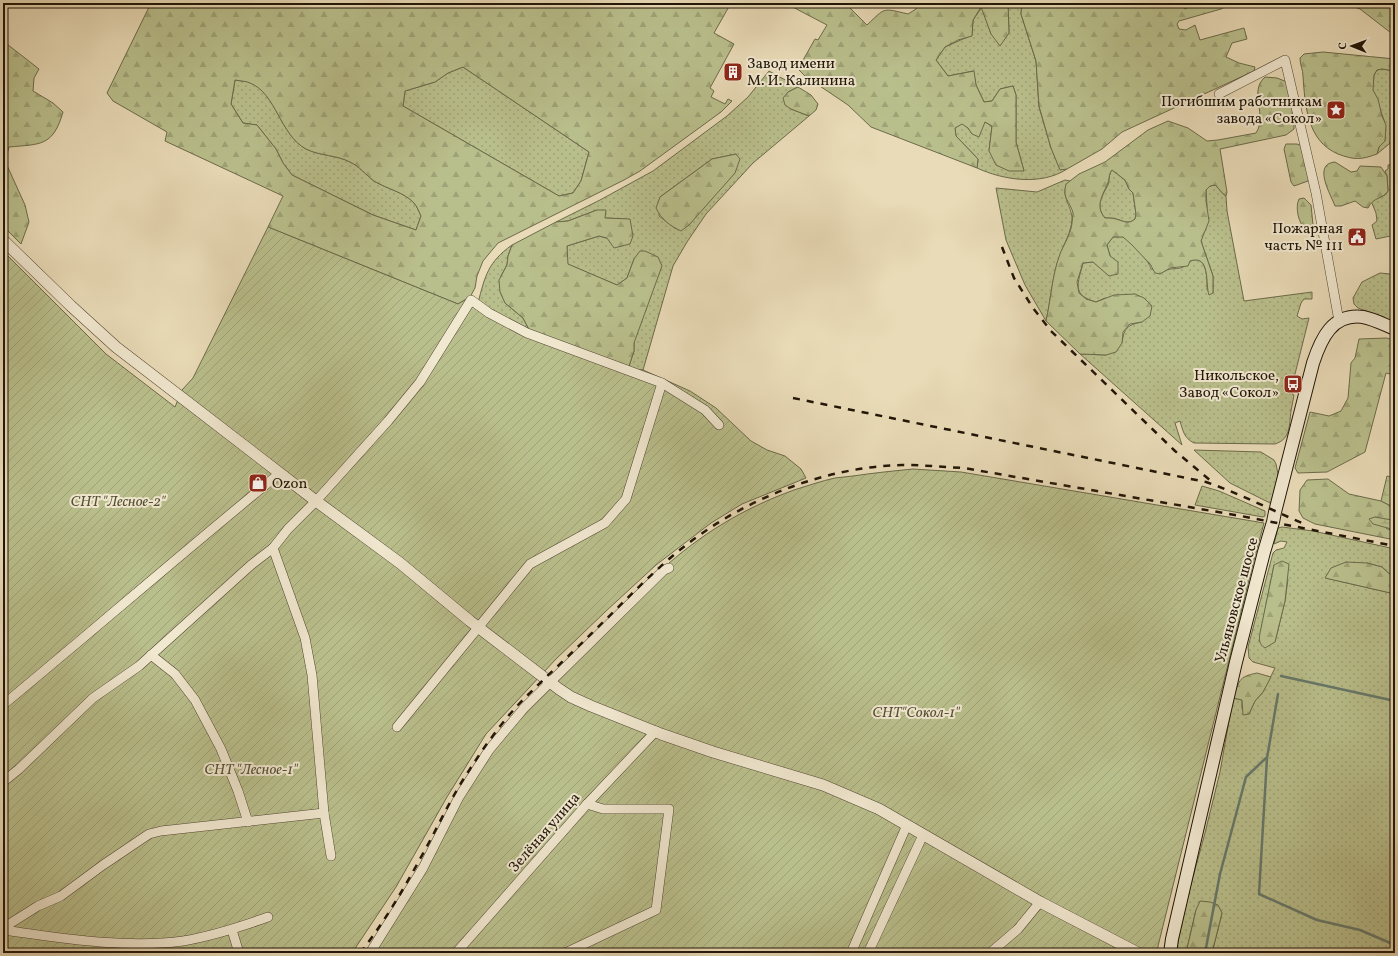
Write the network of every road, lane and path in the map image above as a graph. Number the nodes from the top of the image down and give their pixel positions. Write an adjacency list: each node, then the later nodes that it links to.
1 (1219, 94): 3 (street)
2 (3, 240): 7 (street)
3 (1339, 321): 4 (main road); 36 (main road, Ульяновское шоссе)
4 (1395, 329)
5 (662, 383): 6 (street); 8 (street); 11 (street)
6 (719, 425)
7 (280, 473): 8 (street); 14 (street)
8 (316, 501): 9 (street); 11 (street)
9 (273, 548): 12 (street); 19 (street)
10 (669, 568): 13 (street)
11 (477, 626): 13 (street); 15 (street)
12 (151, 655): 17 (street); 20 (street)
13 (550, 682): 16 (street); 29 (street)
14 (3, 705)
15 (397, 727)
16 (656, 732): 18 (street, Зелёная улица); 21 (street)
17 (3, 782)
18 (587, 804): 30 (street, Зелёная улица); 31 (street)
19 (324, 813): 20 (street); 23 (street)
20 (248, 822): 26 (street)
21 (906, 825): 22 (street); 32 (street)
22 (923, 835): 24 (street); 33 (street)
23 (331, 856)
24 (1040, 902): 34 (street); 35 (street)
25 (268, 917): 27 (street)
26 (3, 929): 27 (street)
27 (232, 930): 28 (street)
28 (239, 953)
29 (370, 953)
30 (456, 953)
31 (565, 953)
32 (851, 953)
33 (868, 953)
34 (990, 953)
35 (1138, 953)
36 (1170, 953)

